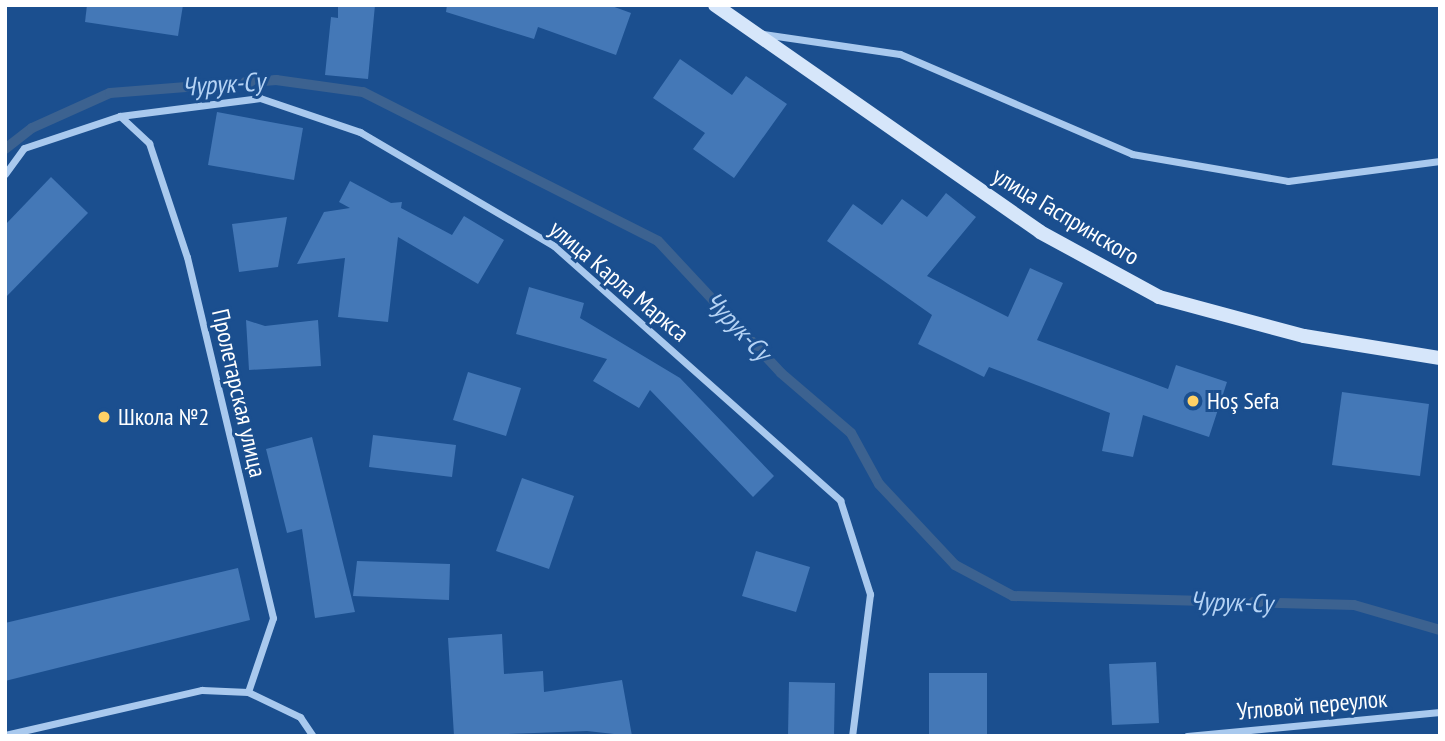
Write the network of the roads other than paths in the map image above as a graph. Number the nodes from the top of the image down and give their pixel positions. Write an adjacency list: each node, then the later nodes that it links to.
1 (715, 5): 2 (main road, улица Гаспринского)
2 (747, 31): 4 (street); 6 (main road, улица Гаспринского)
3 (120, 116): 5 (street, улица Карла Маркса); 7 (street, Пролетарская улица); 11 (street, улица Карла Маркса)
4 (1440, 161)
5 (5, 174)
6 (1440, 358)
7 (248, 692): 9 (street); 10 (street)
8 (1440, 712): 12 (street, Угловой переулок)
9 (5, 735)
10 (313, 736)
11 (852, 736)
12 (1187, 736)

